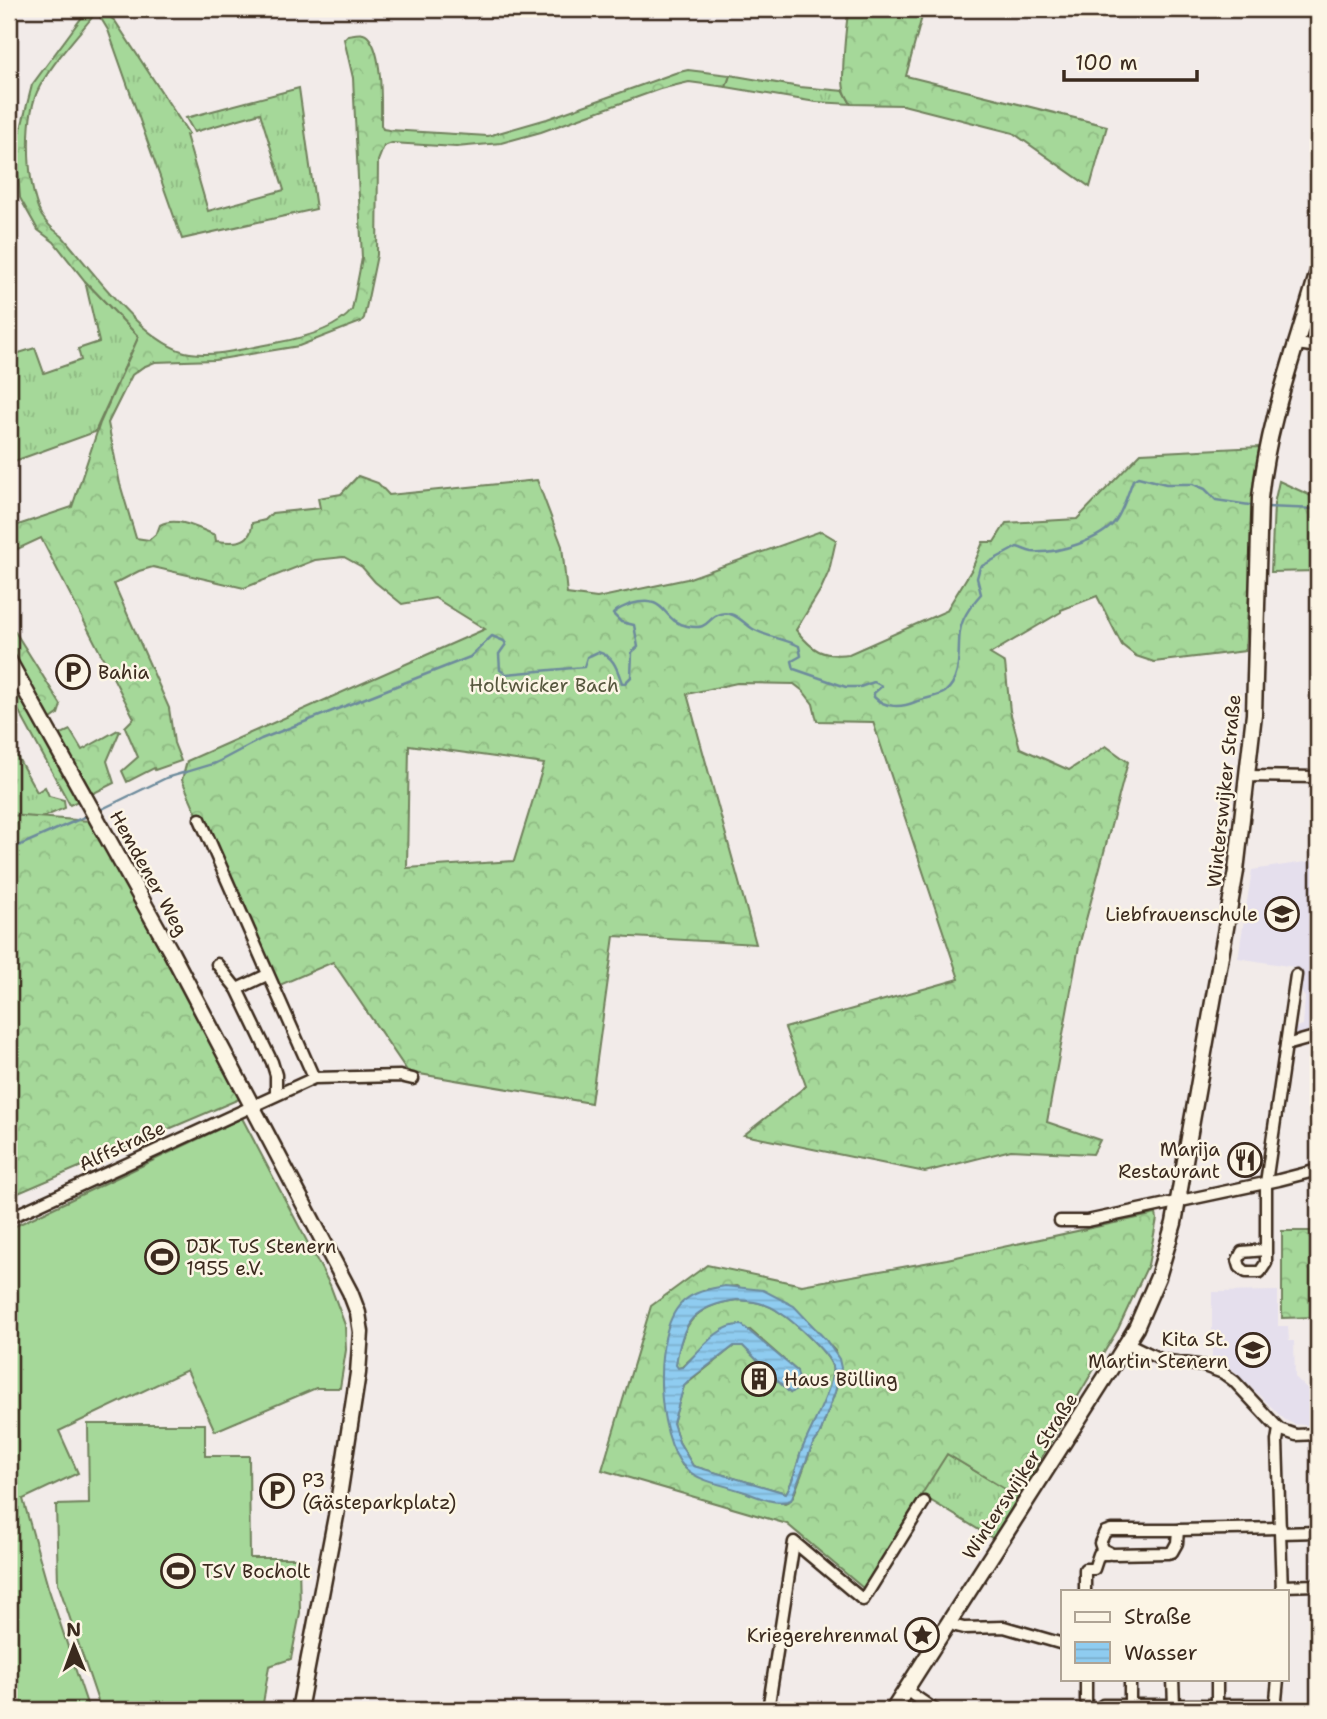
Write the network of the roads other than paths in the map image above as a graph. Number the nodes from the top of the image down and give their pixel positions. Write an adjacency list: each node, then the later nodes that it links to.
1 (1318, 271): 2 (main road, Winterswijker Straße)
2 (1297, 344): 3 (street); 5 (main road, Winterswijker Straße)
3 (1318, 347)
4 (9, 661): 17 (main road, Hemdener Weg)
5 (1248, 776): 6 (street); 20 (main road, Winterswijker Straße)
6 (1318, 777)
7 (200, 820): 9 (street)
8 (217, 964): 11 (street)
9 (267, 975): 11 (street); 14 (street)
10 (1296, 975): 13 (street)
11 (237, 989): 16 (street)
12 (1318, 1036): 13 (street)
13 (1286, 1045): 19 (street)
14 (314, 1079): 15 (street); 16 (street)
15 (413, 1079)
16 (276, 1095): 17 (street)
17 (251, 1106): 21 (street, Alffstraße); 49 (main road, Hemdener Weg)
18 (1318, 1170): 19 (street)
19 (1266, 1183): 20 (street); 23 (street)
20 (1179, 1201): 22 (street); 24 (main road, Winterswijker Straße)
21 (9, 1218)
22 (1060, 1221)
23 (1266, 1250)
24 (1127, 1343): 25 (street); 51 (main road, Winterswijker Straße)
25 (1279, 1429): 26 (street); 29 (street)
26 (1318, 1434)
27 (924, 1502): 50 (street)
28 (1178, 1530): 29 (street); 31 (street); 31 (street)
29 (1281, 1530): 30 (street); 33 (street)
30 (1318, 1532)
31 (1112, 1554): 34 (street)
32 (1318, 1585): 33 (street)
33 (1282, 1589)
34 (1085, 1590)
35 (956, 1626): 36 (street)
36 (1061, 1643)
37 (1086, 1680): 43 (street)
38 (1129, 1680): 44 (street)
39 (1173, 1680): 45 (street)
40 (1217, 1680): 46 (street)
41 (1278, 1680): 47 (street)
42 (913, 1695): 52 (street)
43 (1086, 1700)
44 (1130, 1705): 48 (street); 53 (street)
45 (1174, 1705): 46 (street); 48 (street)
46 (1217, 1705): 47 (street)
47 (1275, 1707)
48 (1161, 1708)
49 (299, 1710)
50 (768, 1710)
51 (893, 1710)
52 (935, 1710)
53 (1096, 1710)

